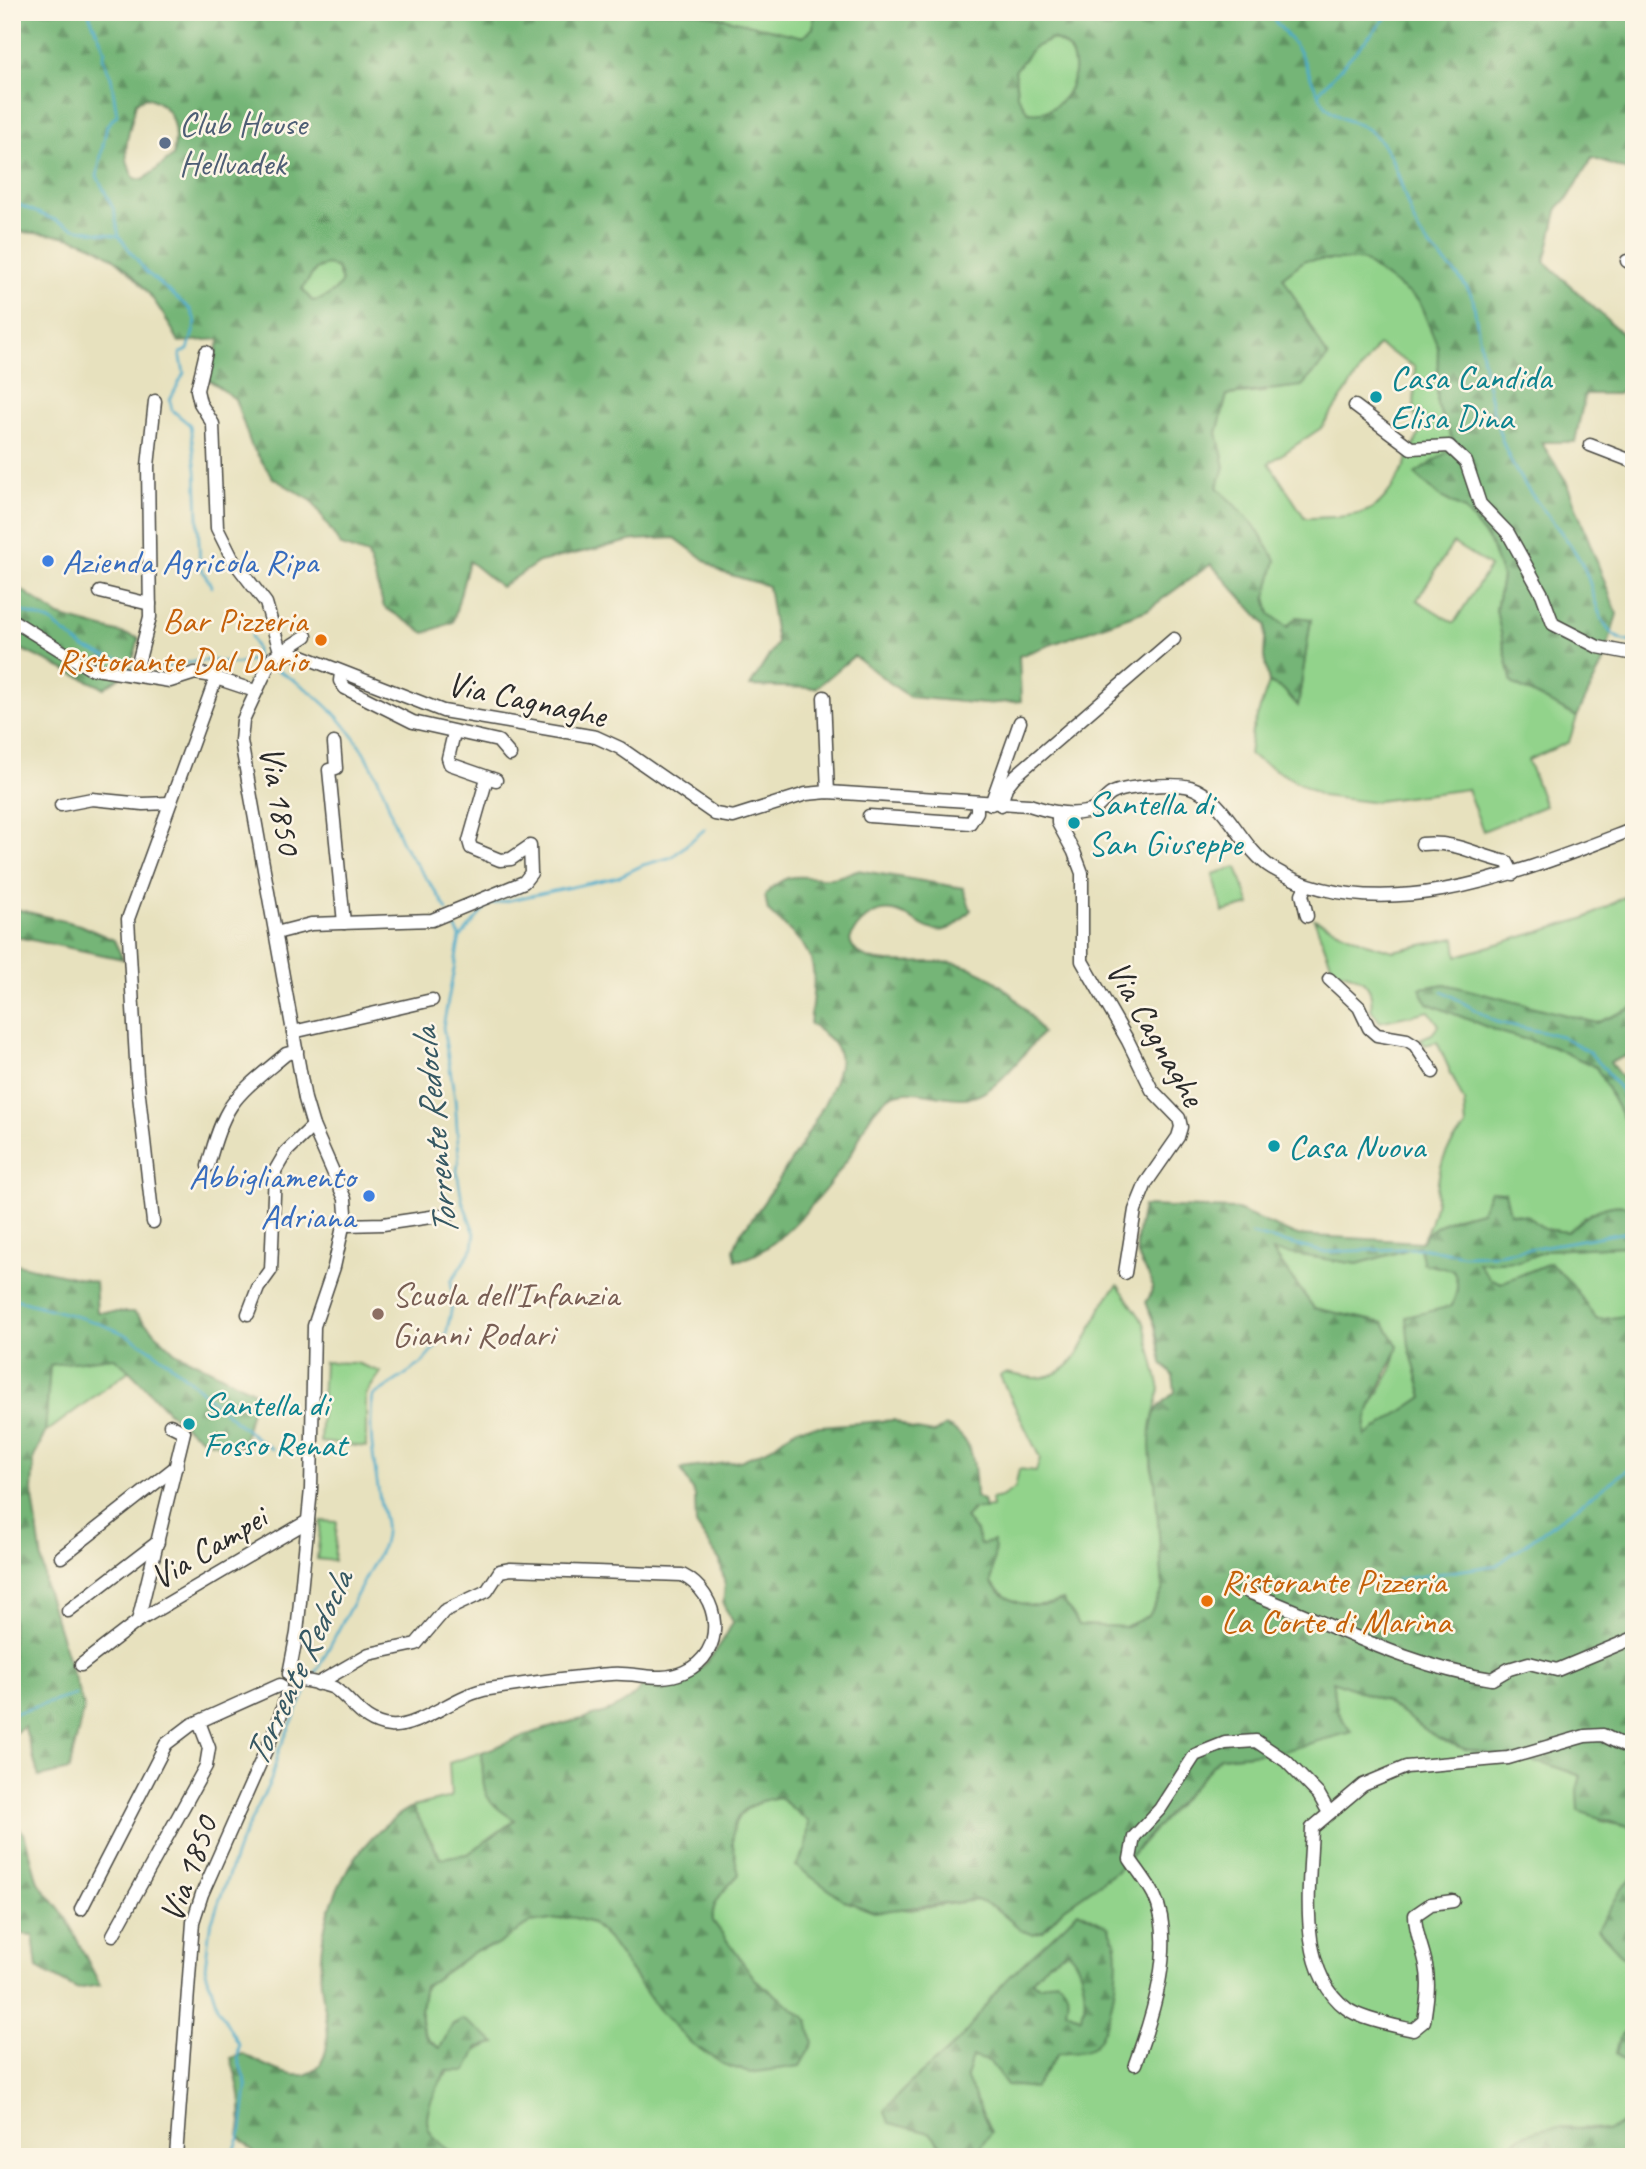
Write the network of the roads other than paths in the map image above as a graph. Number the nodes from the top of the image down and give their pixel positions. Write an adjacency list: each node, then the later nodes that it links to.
1 (206, 352): 11 (street)
2 (155, 401): 7 (street)
3 (1355, 406): 12 (street)
4 (1590, 445): 5 (street)
5 (1634, 463)
6 (100, 592): 7 (street)
7 (150, 604): 14 (street)
8 (12, 620): 14 (street)
9 (306, 636): 11 (street)
10 (1174, 639): 26 (street)
11 (276, 654): 13 (street, Via Cagnaghe); 16 (street, Via 1850)
12 (1634, 654)
13 (341, 674): 19 (street, Via Cagnaghe); 22 (street, Via Cagnaghe)
14 (135, 675): 15 (street)
15 (216, 678): 16 (street); 23 (street)
16 (255, 691): 35 (street, Via 1850)
17 (824, 697): 22 (street)
18 (1020, 722): 26 (street)
19 (454, 733): 21 (street, Via Cagnaghe); 34 (street)
20 (334, 743): 34 (street)
21 (510, 755)
22 (828, 792): 24 (street, Via Cagnaghe)
23 (169, 803): 25 (street); 44 (street)
24 (976, 803): 26 (street, Via Cagnaghe); 28 (street)
25 (61, 805)
26 (996, 805): 27 (street, Via Cagnaghe)
27 (1058, 813): 32 (street, Via Cagnaghe); 46 (street, Via Cagnaghe)
28 (869, 816)
29 (1634, 829): 31 (street, Via Cagnaghe)
30 (1422, 844): 31 (street)
31 (1513, 874): 32 (street, Via Cagnaghe)
32 (1306, 886): 33 (street)
33 (1307, 916)
34 (344, 922): 35 (street)
35 (276, 933): 38 (street, Via 1850)
36 (1329, 979): 40 (street)
37 (432, 1000): 38 (street)
38 (293, 1032): 39 (street, Via 1850)
39 (296, 1051): 41 (street, Via 1850); 42 (street)
40 (1433, 1072)
41 (313, 1126): 45 (street, Via 1850); 47 (street)
42 (208, 1167)
43 (451, 1214): 45 (street)
44 (153, 1222)
45 (345, 1225): 50 (street, Via 1850)
46 (1125, 1273)
47 (248, 1314)
48 (170, 1425): 49 (street, Via Campei)
49 (177, 1466): 51 (street, Via Campei); 52 (street)
50 (307, 1521): 55 (street, Via Campei); 58 (street, Via 1850)
51 (158, 1542): 54 (street, Via Campei); 55 (street, Via Campei)
52 (61, 1557)
53 (1248, 1592): 56 (street)
54 (68, 1611)
55 (138, 1621): 57 (street, Via Campei)
56 (1634, 1638)
57 (82, 1665)
58 (302, 1679): 58 (street); 59 (street, Via 1850)
59 (283, 1689): 60 (street); 67 (street, Via 1850)
60 (199, 1722): 64 (street); 65 (street)
61 (1634, 1751): 62 (street)
62 (1328, 1811): 63 (street); 66 (street)
63 (1453, 1901)
64 (81, 1909)
65 (113, 1935)
66 (1135, 2064)
67 (176, 2157)

